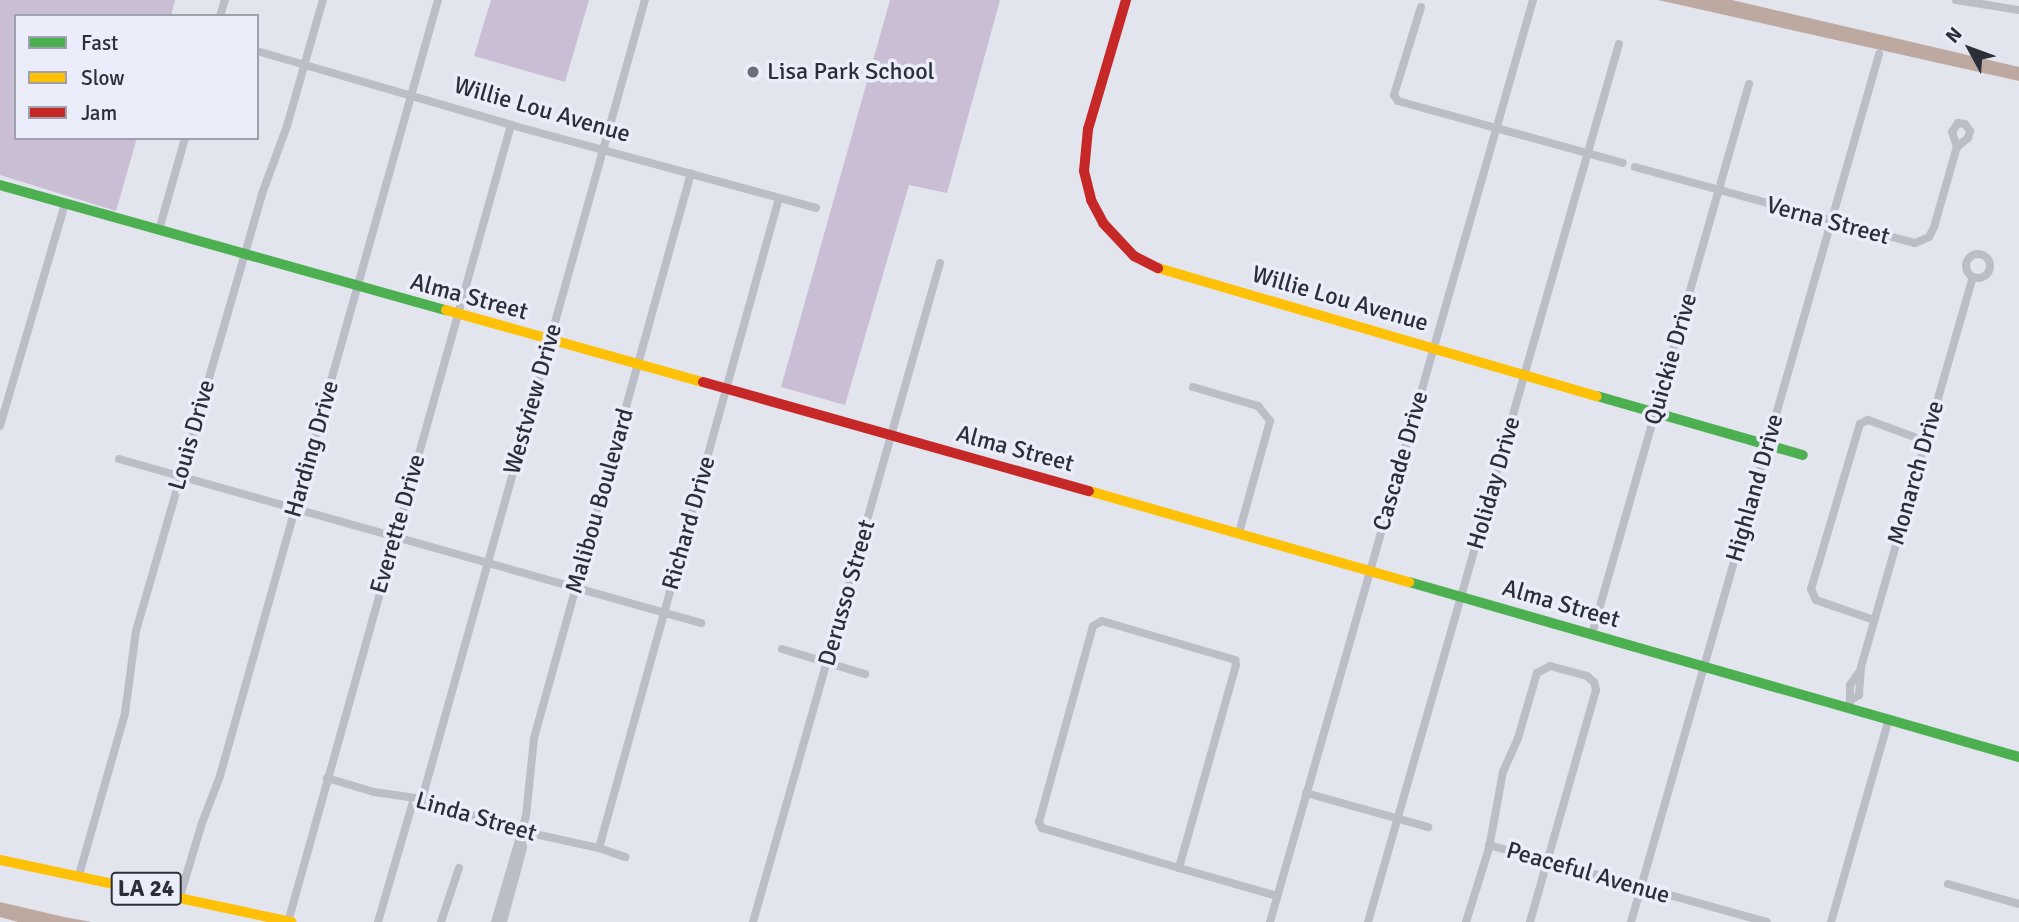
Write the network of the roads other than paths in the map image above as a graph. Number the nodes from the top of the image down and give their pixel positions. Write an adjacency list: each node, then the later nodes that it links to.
1 (323, 0): 12 (street, Louis Drive)
2 (438, 0): 14 (street, Harding Drive)
3 (645, 0): 19 (street, Westview Drive)
4 (1126, 0): 37 (street, Willie Lou Avenue)
5 (1533, 0): 16 (street, Cascade Drive)
6 (1956, 0): 8 (street)
7 (1421, 6): 16 (street)
8 (2019, 10)
9 (1619, 44): 20 (street, Holiday Drive)
10 (259, 52): 12 (street, Willie Lou Avenue)
11 (1879, 54): 29 (street, Highland Drive)
12 (304, 65): 14 (street, Willie Lou Avenue); 31 (street, Louis Drive)
13 (1749, 84): 25 (street, Quickie Drive)
14 (412, 95): 15 (street, Willie Lou Avenue); 34 (street, Harding Drive)
15 (511, 125): 19 (street, Willie Lou Avenue); 35 (street, Everette Drive)
16 (1497, 128): 20 (street); 37 (street, Cascade Drive)
17 (184, 140): 30 (street)
18 (1957, 147): 29 (street, Verna Street)
19 (603, 149): 23 (street, Willie Lou Avenue); 36 (street, Westview Drive)
20 (1589, 154): 21 (street); 39 (street, Holiday Drive)
21 (1623, 163)
22 (1635, 167): 25 (street, Verna Street)
23 (691, 173): 26 (street, Willie Lou Avenue); 38 (street, Malibou Boulevard)
24 (0, 185): 27 (street, Alma Street)
25 (1719, 191): 29 (street, Verna Street); 42 (street, Quickie Drive)
26 (779, 198): 28 (street, Willie Lou Avenue); 41 (street, Richard Drive)
27 (65, 203): 30 (street, Alma Street); 43 (street)
28 (816, 208)
29 (1831, 222): 46 (street, Highland Drive)
30 (159, 230): 31 (street, Alma Street)
31 (245, 255): 34 (street, Alma Street); 49 (street, Louis Drive)
32 (940, 263): 44 (street, Derusso Street)
33 (1973, 277): 45 (street, Monarch Drive)
34 (358, 287): 35 (street, Alma Street); 50 (street, Harding Drive)
35 (457, 316): 36 (street, Alma Street); 52 (street, Everette Drive)
36 (550, 340): 38 (street, Alma Street); 53 (street, Westview Drive)
37 (1434, 348): 39 (street, Willie Lou Avenue); 54 (street, Cascade Drive)
38 (638, 365): 41 (street, Alma Street); 55 (street, Malibou Boulevard)
39 (1525, 374): 42 (street, Willie Lou Avenue); 56 (street, Holiday Drive)
40 (1193, 387): 51 (street)
41 (726, 390): 44 (street, Alma Street); 57 (street, Richard Drive)
42 (1656, 412): 46 (street, Willie Lou Avenue); 60 (street, Quickie Drive)
43 (0, 426)
44 (891, 437): 51 (street, Alma Street); 62 (street, Derusso Street)
45 (1925, 441): 58 (street, Monarch Drive); 58 (street)
46 (1767, 445): 47 (street, Willie Lou Avenue); 63 (street, Highland Drive)
47 (1803, 456)
48 (119, 459): 49 (street)
49 (180, 477): 50 (street); 81 (street, Louis Drive)
50 (295, 510): 52 (street); 84 (street, Harding Drive)
51 (1239, 533): 54 (street, Alma Street)
52 (394, 538): 53 (street); 68 (street, Everette Drive)
53 (487, 563): 55 (street); 70 (street, Westview Drive)
54 (1370, 571): 56 (street, Alma Street); 69 (street, Cascade Drive)
55 (576, 587): 57 (street); 73 (street, Malibou Boulevard)
56 (1462, 597): 60 (street, Alma Street); 71 (street, Holiday Drive)
57 (664, 613): 59 (street); 75 (street, Richard Drive)
58 (1874, 620): 65 (street, Monarch Drive)
59 (701, 623)
60 (1592, 634): 63 (street, Alma Street)
61 (782, 649): 62 (street)
62 (827, 663): 64 (street); 92 (street, Derusso Street)
63 (1704, 665): 65 (street, Alma Street); 83 (street, Highland Drive)
64 (865, 674)
65 (1849, 704): 66 (street, Alma Street)
66 (1889, 719): 67 (street, Alma Street); 99 (street)
67 (2019, 757)
68 (327, 778): 70 (street, Linda Street); 87 (street, Everette Drive)
69 (1306, 793): 71 (street); 85 (street, Cascade Drive)
70 (418, 798): 73 (street, Linda Street); 88 (street, Westview Drive)
71 (1398, 819): 72 (street); 94 (street, Holiday Drive)
72 (1428, 827)
73 (521, 831): 75 (street, Linda Street); 90 (street, Malibou Boulevard); 91 (street, Malibou Boulevard)
74 (1489, 845): 78 (street, Peaceful Avenue); 78 (street); 95 (street)
75 (598, 848): 76 (street, Linda Street)
76 (625, 857)
77 (0, 860): 81 (street, LA 24)
78 (1548, 861): 83 (street, Peaceful Avenue); 96 (street)
79 (459, 868): 89 (street)
80 (1179, 868): 80 (street); 85 (street)
81 (79, 875): 84 (street, LA 24)
82 (1948, 884): 86 (street)
83 (1640, 889): 97 (street, Highland Drive); 98 (street, Peaceful Avenue)
84 (180, 896): 87 (street, LA 24)
85 (1277, 897): 93 (street, Cascade Drive)
86 (2019, 904)
87 (289, 922)
88 (378, 922)
89 (441, 922)
90 (495, 922)
91 (503, 922)
92 (753, 922)
93 (1270, 922)
94 (1368, 922)
95 (1466, 922)
96 (1530, 922)
97 (1631, 922)
98 (1767, 922)
99 (1831, 922)

